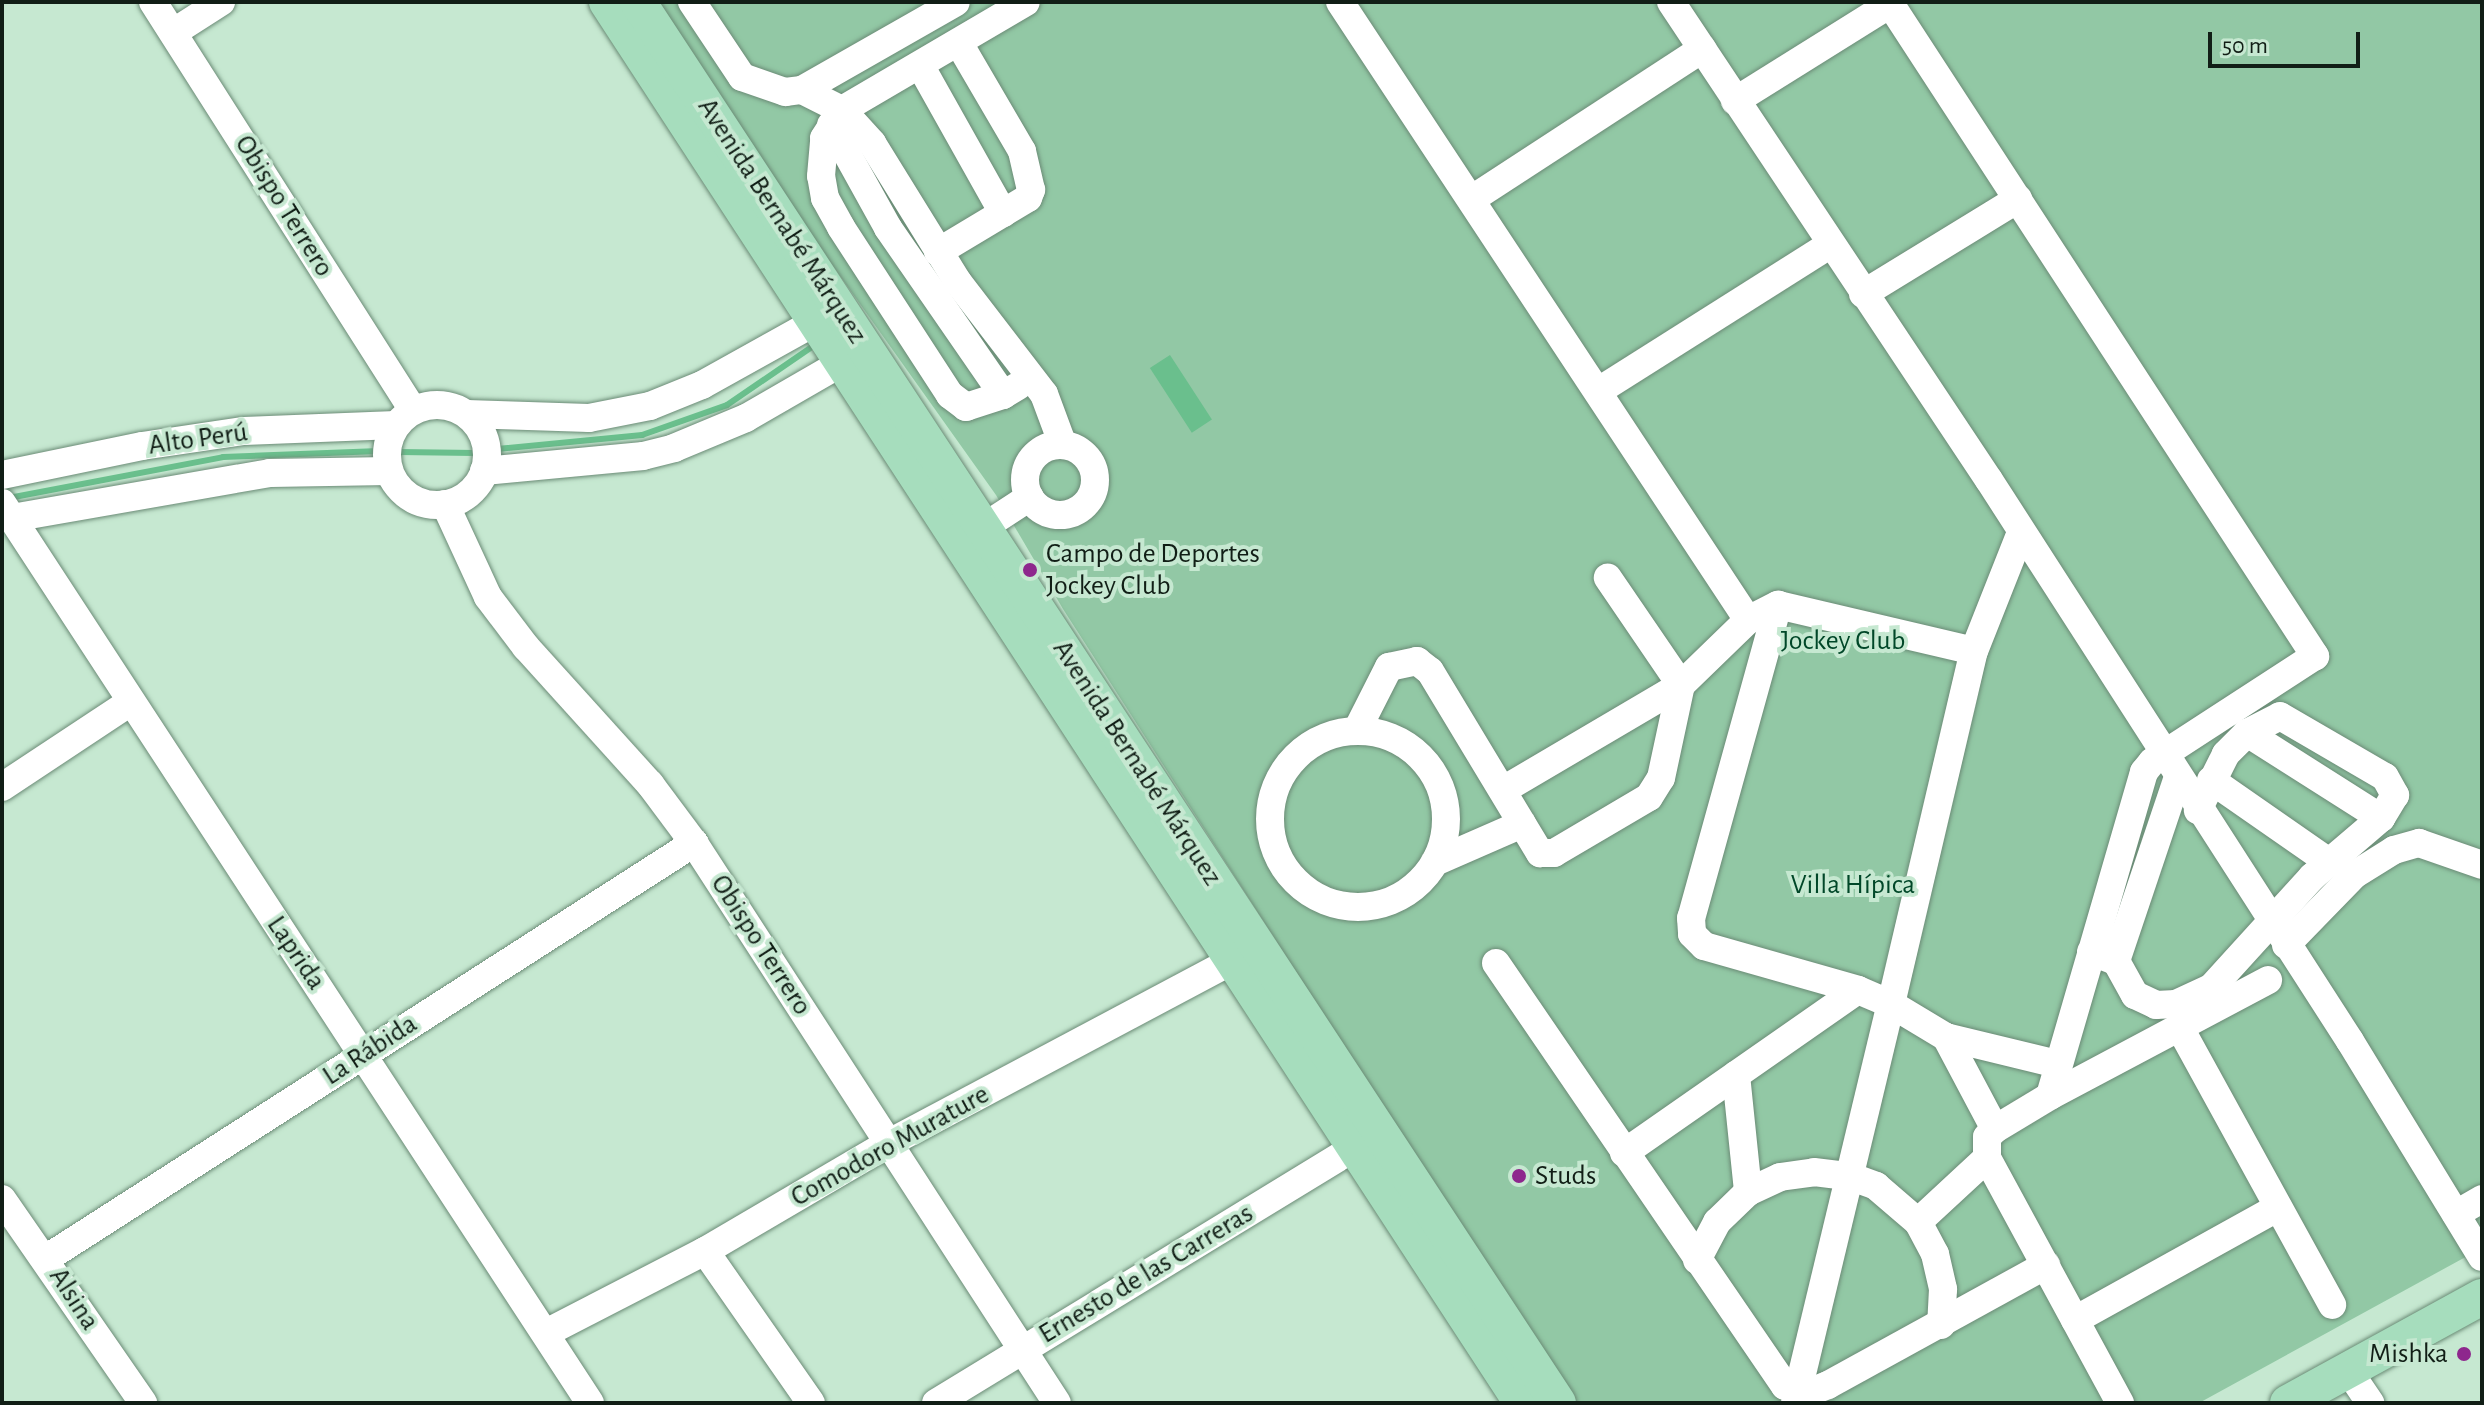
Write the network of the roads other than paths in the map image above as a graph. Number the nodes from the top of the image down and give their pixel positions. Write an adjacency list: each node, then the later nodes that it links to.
1 (153, 2): 11 (street, Obispo Terrero)
2 (221, 2): 11 (street)
3 (607, 2): 24 (main road, Avenida Bernabé Márquez)
4 (638, 2): 39 (main road, Avenida Bernabé Márquez)
5 (692, 2): 15 (street)
6 (956, 2): 15 (street)
7 (1026, 2): 12 (street)
8 (1340, 2): 18 (street)
9 (1671, 2): 13 (street)
10 (1890, 3): 16 (street); 19 (street)
11 (174, 32): 30 (street, Obispo Terrero)
12 (959, 43): 14 (street); 20 (street)
13 (1702, 49): 16 (street); 18 (street)
14 (920, 65): 17 (street); 20 (street)
15 (802, 90): 17 (street)
16 (1735, 101): 21 (street)
17 (837, 117): 22 (street); 28 (street); 28 (street)
18 (1472, 199): 27 (street)
19 (2018, 199): 23 (street); 47 (street)
20 (1003, 213): 22 (street)
21 (1829, 245): 23 (street); 27 (street)
22 (938, 252): 26 (street)
23 (1863, 294): 38 (street)
24 (815, 322): 25 (main road, Avenida Bernabé Márquez); 29 (street)
25 (843, 362): 33 (street); 39 (main road, Avenida Bernabé Márquez)
26 (1033, 377): 28 (street); 31 (street)
27 (1600, 390): 42 (street)
28 (1003, 395)
29 (467, 414): 30 (street); 33 (street)
30 (404, 417): 32 (street); 34 (street, Alto Perú)
31 (1063, 445): 35 (street); 35 (street)
32 (389, 471): 36 (street); 37 (street, Alto Perú)
33 (484, 471): 36 (street)
34 (2, 475)
35 (1030, 497): 39 (street)
36 (445, 504): 53 (street, Obispo Terrero)
37 (7, 511): 45 (street, Laprida)
38 (2021, 532): 43 (street); 47 (street)
39 (972, 535): 60 (main road, Avenida Bernabé Márquez); 103 (main road, Avenida Bernabé Márquez)
40 (1608, 578): 44 (street)
41 (1778, 605): 42 (street); 43 (street); 64 (street)
42 (1748, 620): 44 (street)
43 (1974, 651): 65 (street)
44 (1681, 685): 50 (street); 52 (street)
45 (129, 703): 49 (street); 68 (street, Laprida)
46 (1357, 730): 50 (street); 54 (street); 54 (street)
47 (2171, 766): 51 (street); 59 (street)
48 (2211, 780): 51 (street); 55 (street); 55 (street)
49 (2, 787)
50 (1503, 790): 52 (street)
51 (2198, 810): 57 (street)
52 (1522, 824): 54 (street)
53 (694, 843): 68 (street, La Rábida); 73 (street, Obispo Terrero)
54 (1435, 862)
55 (2329, 862): 57 (street)
56 (2482, 865): 58 (street)
57 (2270, 920): 58 (street); 63 (street)
58 (2286, 945): 82 (street)
59 (2103, 956): 63 (street); 69 (street)
60 (1234, 960): 73 (street, Comodoro Murature); 74 (main road, Avenida Bernabé Márquez)
61 (1496, 963): 75 (street)
62 (2268, 980): 66 (street)
63 (2212, 987): 66 (street)
64 (1858, 990): 65 (street); 70 (street)
65 (1891, 1004): 67 (street); 77 (street)
66 (2180, 1028): 71 (street); 81 (street)
67 (1946, 1037): 69 (street); 72 (street)
68 (363, 1055): 86 (street, La Rábida); 93 (street, Laprida)
69 (2058, 1064): 71 (street)
70 (1736, 1075): 75 (street); 78 (street)
71 (2050, 1096): 72 (street)
72 (1995, 1129): 76 (street)
73 (891, 1142): 84 (street, Comodoro Murature); 94 (street, Obispo Terrero)
74 (1356, 1147): 94 (street, Ernesto de las Carreras); 102 (main road, Avenida Bernabé Márquez)
75 (1624, 1153): 87 (street)
76 (1987, 1158): 83 (street); 88 (street)
77 (1849, 1176): 78 (street); 83 (street); 96 (street)
78 (1748, 1192): 87 (street)
79 (2, 1199): 86 (street, Alsina)
80 (2482, 1199): 82 (street)
81 (2277, 1208): 90 (street); 91 (street)
82 (2456, 1214): 85 (street)
83 (1918, 1222): 92 (street)
84 (705, 1251): 93 (street, Comodoro Murature); 99 (street)
85 (2482, 1257)
86 (47, 1258): 97 (street, Alsina)
87 (1697, 1260): 96 (street)
88 (2046, 1265): 91 (street); 92 (street)
89 (2482, 1297): 95 (main road)
90 (2332, 1305)
91 (2075, 1320): 104 (street)
92 (1941, 1325): 96 (street)
93 (546, 1333): 98 (street, Laprida)
94 (1022, 1349): 100 (street, Ernesto de las Carreras); 101 (street, Obispo Terrero)
95 (2348, 1370): 105 (main road); 106 (street)
96 (1797, 1397)
97 (143, 1403)
98 (590, 1403)
99 (811, 1403)
100 (936, 1403)
101 (1057, 1403)
102 (1520, 1403)
103 (1558, 1403)
104 (2120, 1403)
105 (2288, 1403)
106 (2370, 1403)

